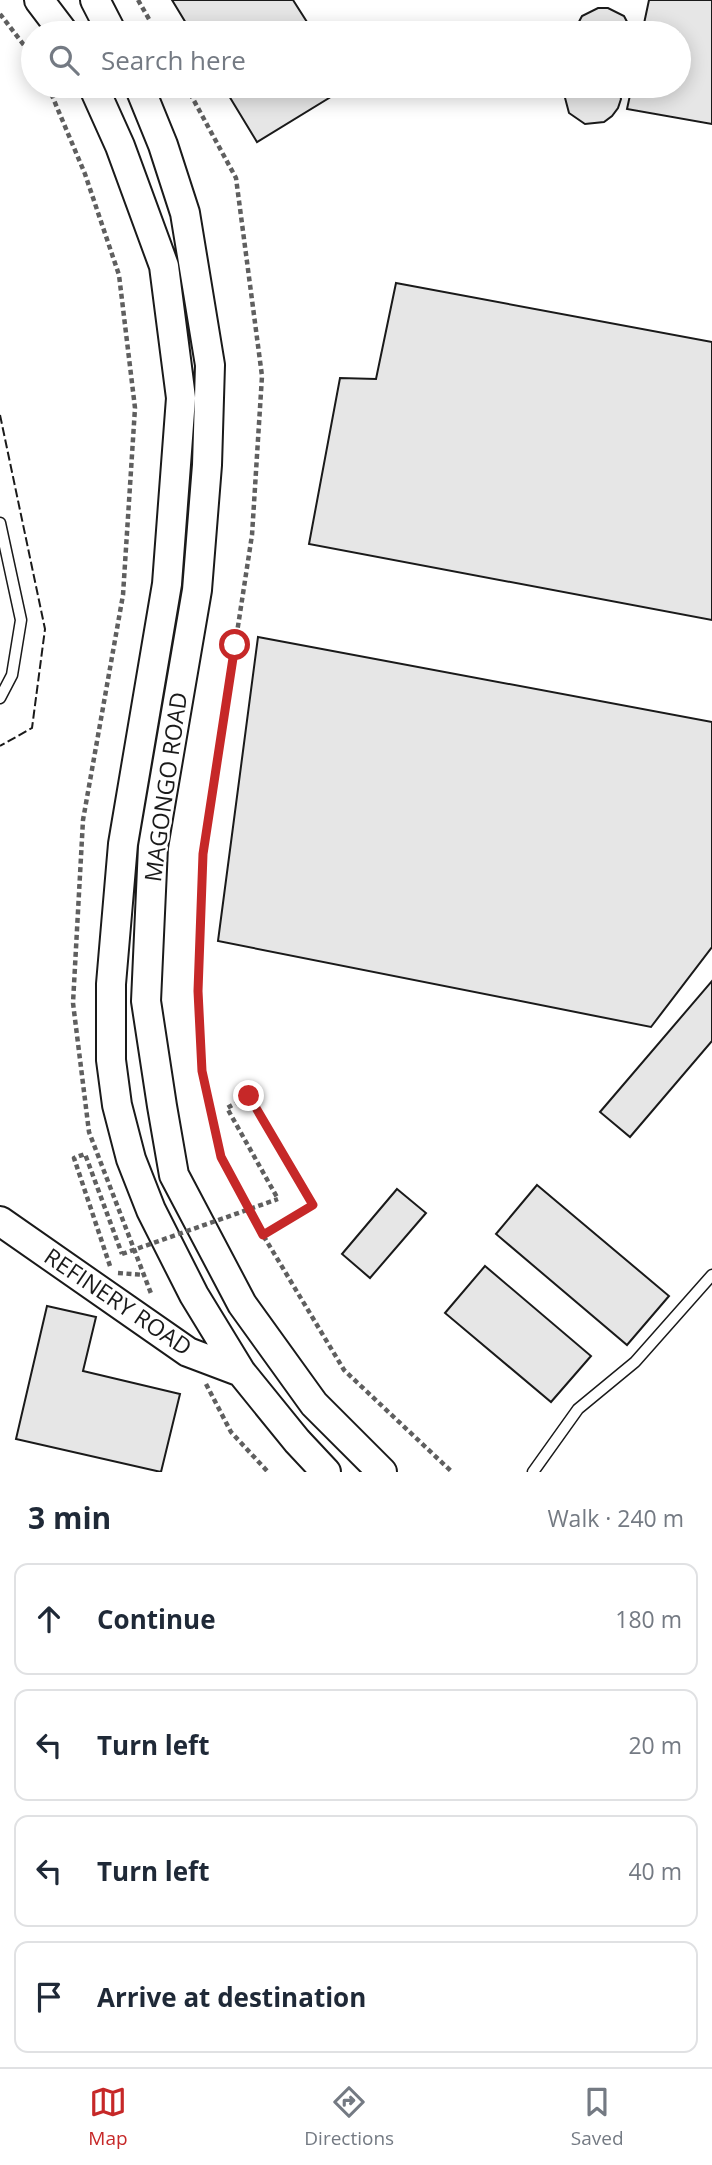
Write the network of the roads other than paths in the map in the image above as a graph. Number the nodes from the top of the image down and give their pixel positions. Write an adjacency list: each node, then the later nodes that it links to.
1 (39, 0): 3 (main road)
2 (94, 0): 4 (main road)
3 (55, 21)
4 (105, 21)
5 (98, 98): 11 (main road, MAGONGO ROAD)
6 (144, 98): 13 (main road, MAGONGO ROAD)
7 (0, 523): 8 (lane)
8 (0, 698)
9 (0, 1221): 11 (main road, REFINERY ROAD)
10 (712, 1275): 14 (lane)
11 (241, 1372): 12 (main road, MAGONGO ROAD)
12 (326, 1472)
13 (382, 1472)
14 (533, 1472)

